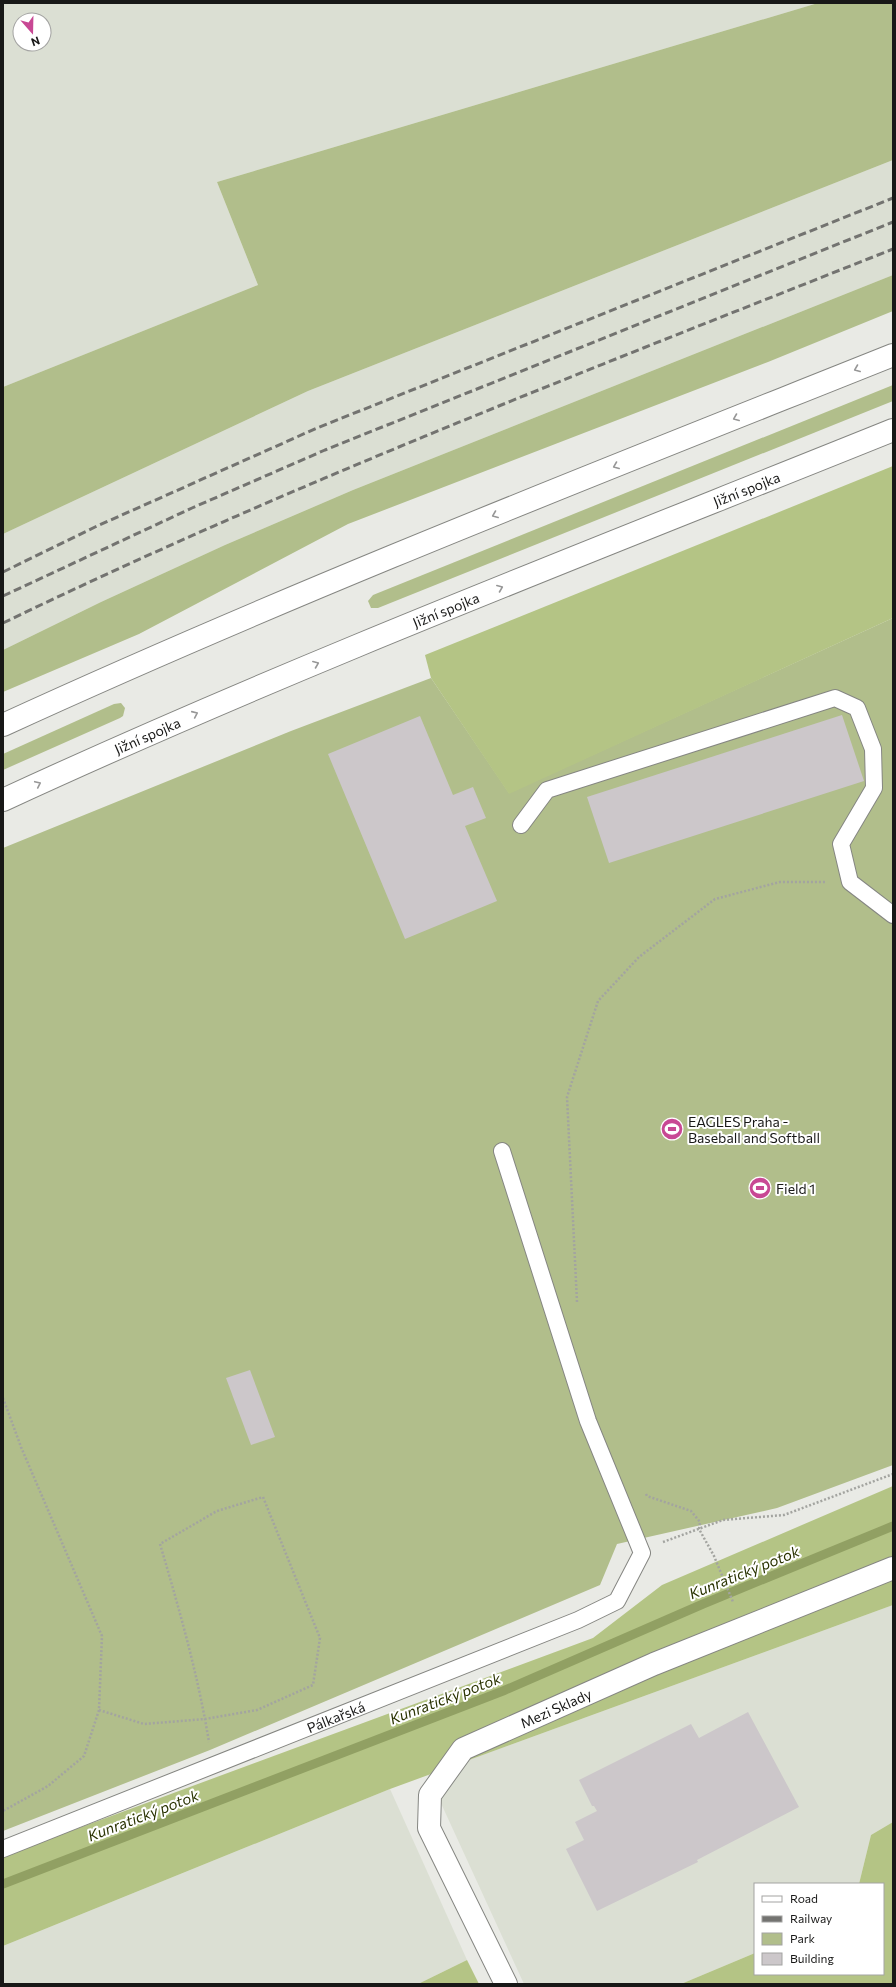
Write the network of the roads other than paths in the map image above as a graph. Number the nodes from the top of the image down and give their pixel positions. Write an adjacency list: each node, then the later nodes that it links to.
1 (893, 355): 3 (main road, one-way to 3)
2 (893, 430): 4 (main road, Jižní spojka, one-way to 2)
3 (3, 725)
4 (3, 800)
5 (521, 825): 6 (lane)
6 (893, 915)
7 (502, 1151): 9 (lane, Pálkařská)
8 (893, 1568): 10 (main road, Mezi Sklady)
9 (3, 1849)
10 (506, 1984)

